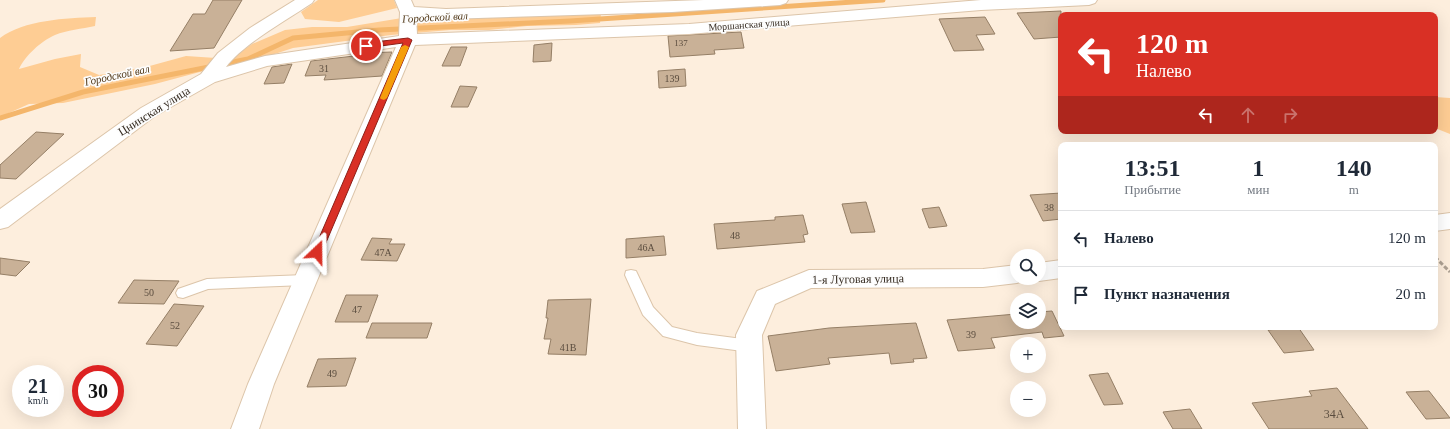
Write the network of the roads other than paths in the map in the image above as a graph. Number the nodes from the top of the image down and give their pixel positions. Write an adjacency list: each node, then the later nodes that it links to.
1 (306, 0): 5 (street, Цнинская улица)
2 (780, 0): 4 (street, Моршанская улица)
3 (1089, 0): 4 (street, Моршанская улица)
4 (407, 22): 5 (street); 13 (street)
5 (208, 78): 6 (street, Цнинская улица)
6 (0, 221)
7 (1450, 221): 8 (street)
8 (1438, 223)
9 (1058, 269): 10 (street)
10 (1046, 271)
11 (631, 275): 15 (lane)
12 (1010, 275): 15 (street, 1-я Луговая улица)
13 (305, 280): 14 (lane); 16 (street)
14 (183, 293)
15 (750, 346): 17 (street, 1-я Луговая улица)
16 (245, 429)
17 (752, 429)

